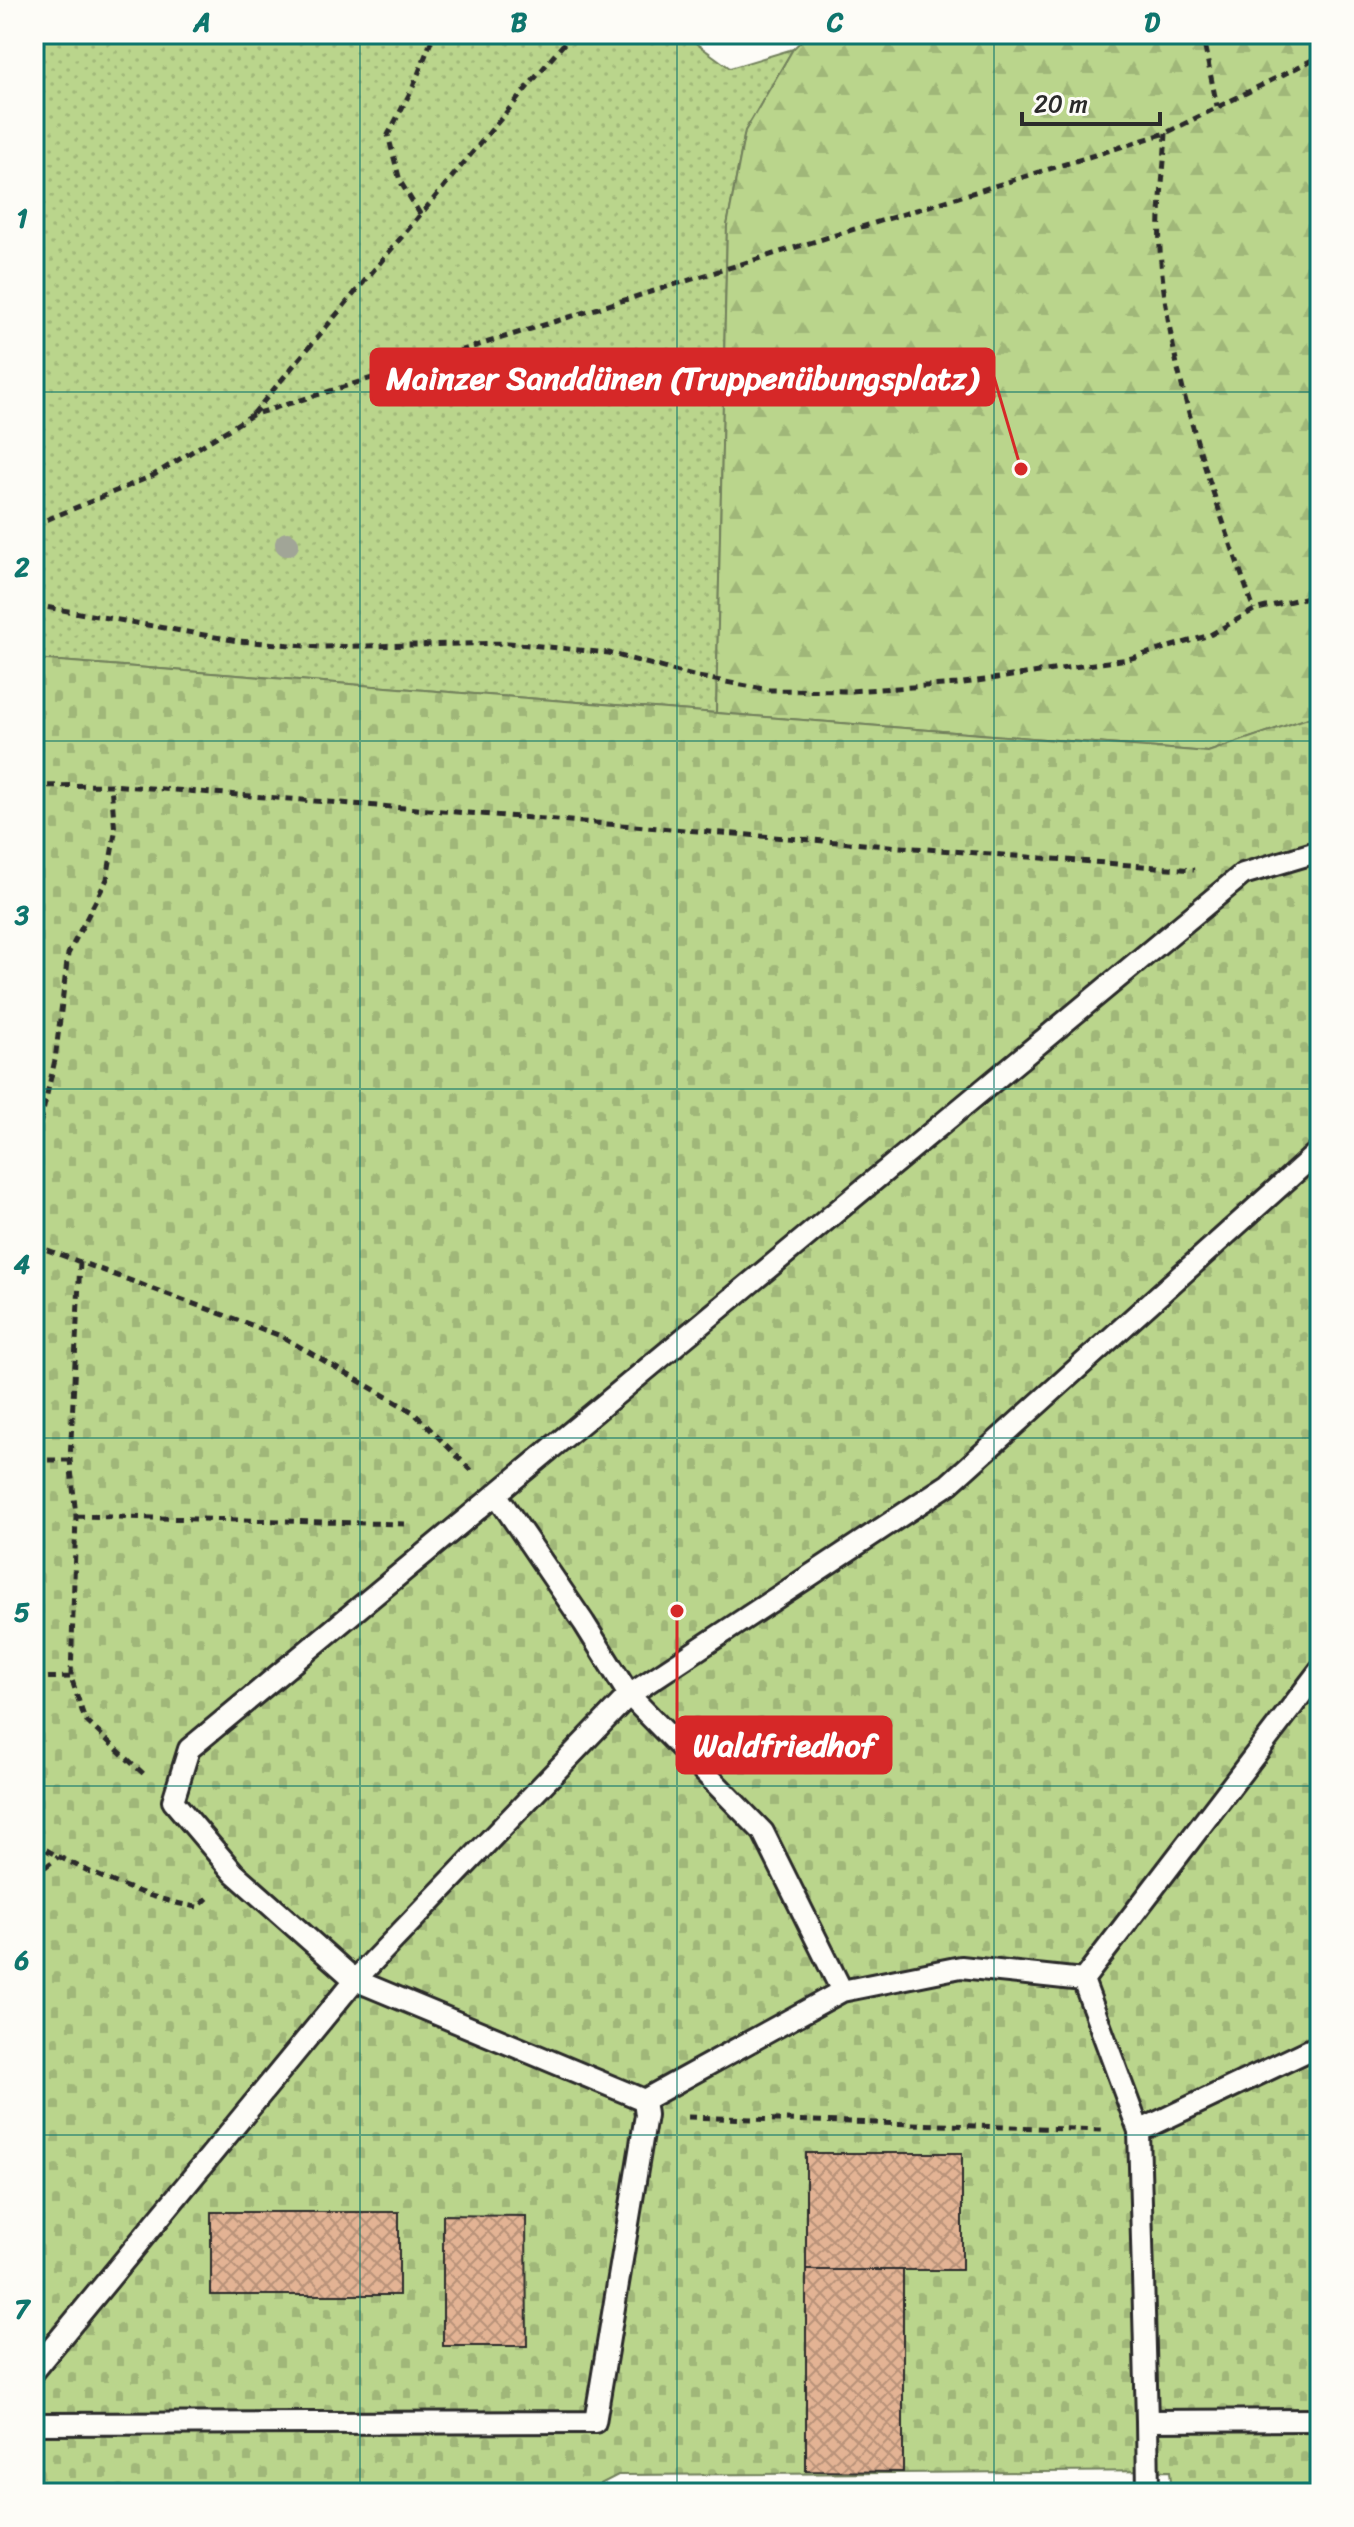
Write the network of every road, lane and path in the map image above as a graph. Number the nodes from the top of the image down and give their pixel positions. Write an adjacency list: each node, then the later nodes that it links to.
1 (434, 34): 7 (path)
2 (572, 34): 7 (path)
3 (1202, 34): 5 (path)
4 (1320, 56): 5 (path)
5 (1217, 106): 6 (path)
6 (1166, 133): 8 (path); 12 (path)
7 (420, 214): 8 (path)
8 (252, 415): 9 (path)
9 (34, 525)
10 (1320, 594): 12 (path)
11 (34, 605): 12 (path)
12 (1254, 610)
13 (111, 785): 14 (path); 16 (path); 17 (path)
14 (34, 786)
15 (1320, 851): 16 (lane)
16 (1243, 874): 23 (lane)
17 (34, 1150)
18 (1320, 1150): 29 (lane)
19 (34, 1245): 20 (path)
20 (80, 1262): 22 (path); 23 (path)
21 (34, 1460): 22 (path)
22 (70, 1460): 24 (path)
23 (496, 1494): 25 (lane); 29 (lane)
24 (76, 1516): 25 (path); 27 (path)
25 (458, 1525): 30 (lane)
26 (1320, 1670): 36 (lane)
27 (71, 1677): 28 (path); 30 (path)
28 (34, 1678)
29 (629, 1695): 35 (lane); 37 (lane)
30 (173, 1801): 33 (lane)
31 (34, 1843): 32 (path)
32 (58, 1857): 33 (path); 34 (path)
33 (234, 1873): 35 (lane)
34 (34, 1876)
35 (355, 1980): 39 (lane); 41 (lane)
36 (1083, 1980): 37 (lane); 40 (lane)
37 (842, 1991): 39 (lane)
38 (1320, 2045): 40 (lane)
39 (645, 2107): 40 (path); 44 (lane)
40 (1139, 2131): 43 (lane)
41 (34, 2370)
42 (1320, 2420): 43 (lane)
43 (1147, 2421): 45 (lane)
44 (34, 2424)
45 (1148, 2493)

